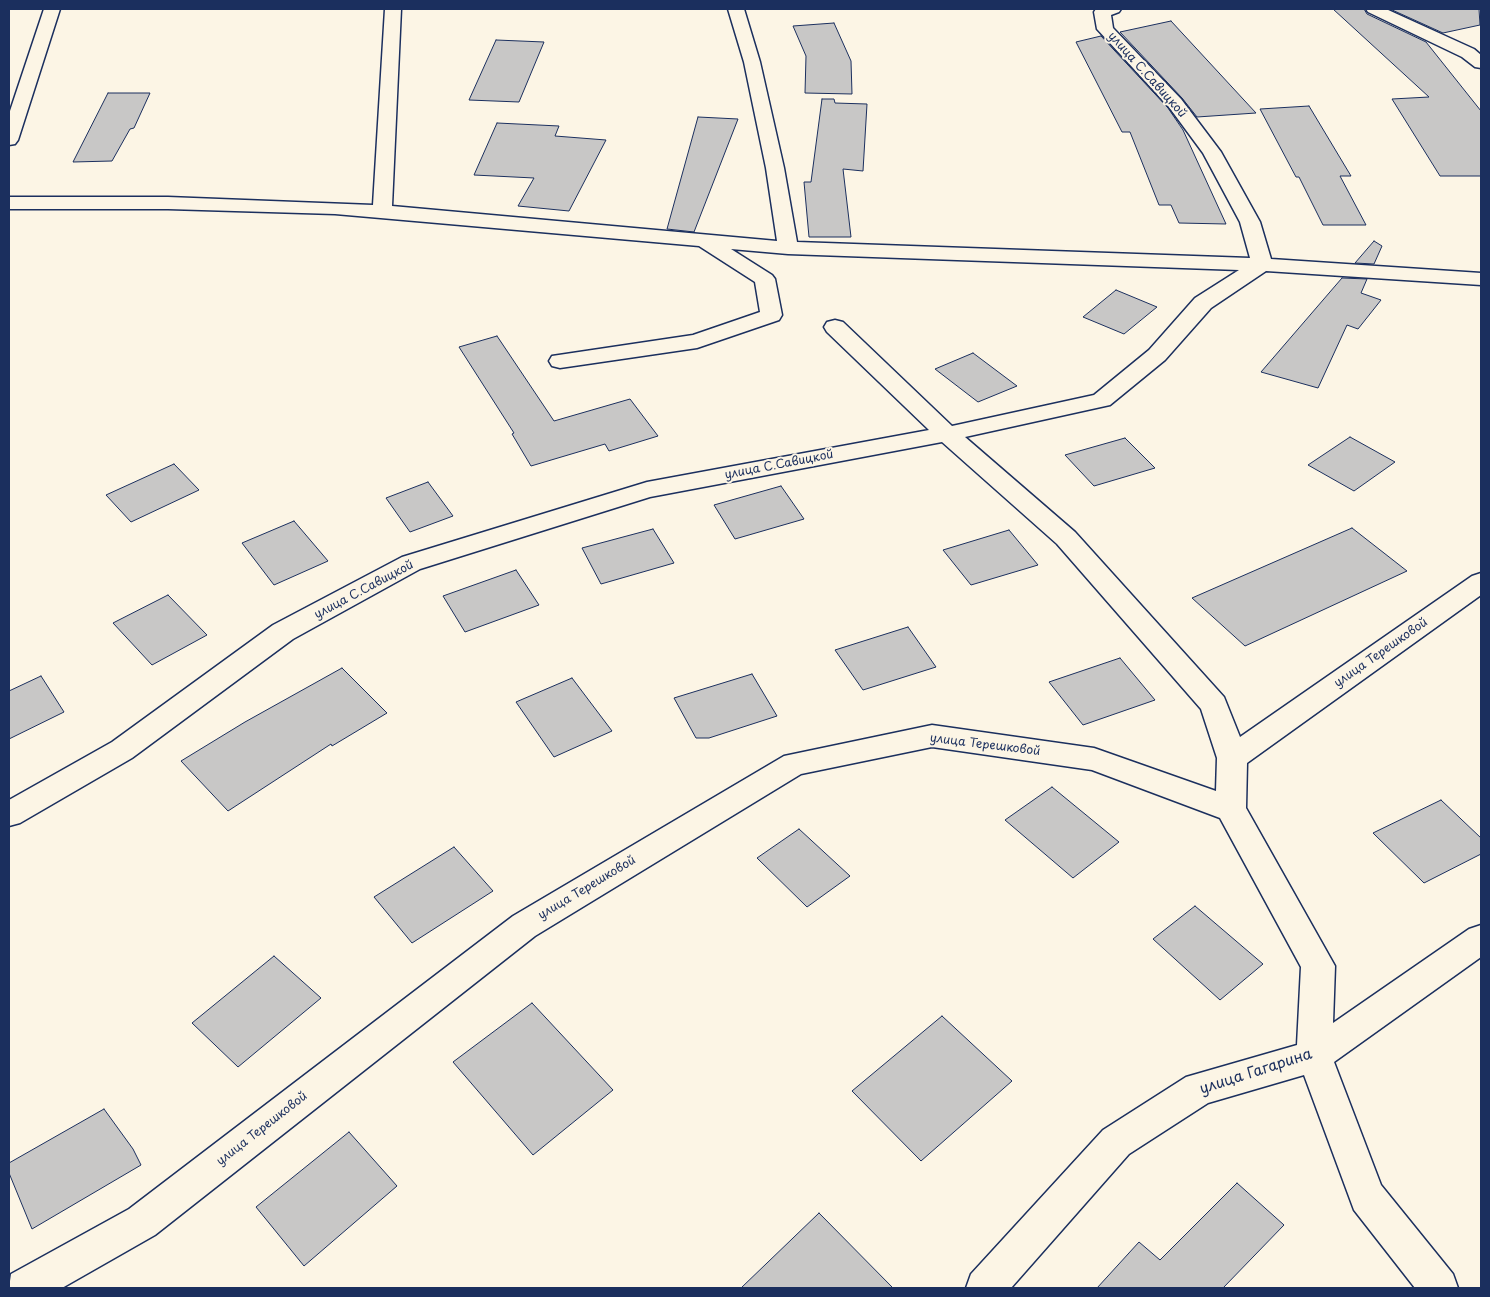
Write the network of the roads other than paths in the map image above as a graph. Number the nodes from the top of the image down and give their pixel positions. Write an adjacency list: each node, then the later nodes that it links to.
1 (52, 9): 7 (street)
2 (393, 9): 9 (street)
3 (736, 9): 11 (street)
4 (1114, 9): 12 (street, улица С.Савицкой)
5 (1374, 9): 6 (street)
6 (1481, 63)
7 (9, 140)
8 (9, 203): 9 (street)
9 (382, 211): 10 (street)
10 (702, 240): 11 (street); 15 (street)
11 (788, 248): 12 (street)
12 (1262, 265): 13 (street); 16 (street, улица С.Савицкой)
13 (1481, 279)
14 (835, 326): 16 (street)
15 (560, 361)
16 (947, 434): 18 (street); 20 (street, улица С.Савицкой)
17 (1481, 582): 18 (street, улица Терешковой)
18 (1232, 758): 19 (street)
19 (1231, 809): 22 (street); 23 (street, улица Терешковой)
20 (9, 814)
21 (1481, 939): 22 (street, улица Гагарина)
22 (1314, 1056): 24 (street, улица Гагарина); 25 (street)
23 (25, 1288)
24 (986, 1288)
25 (1439, 1288)

